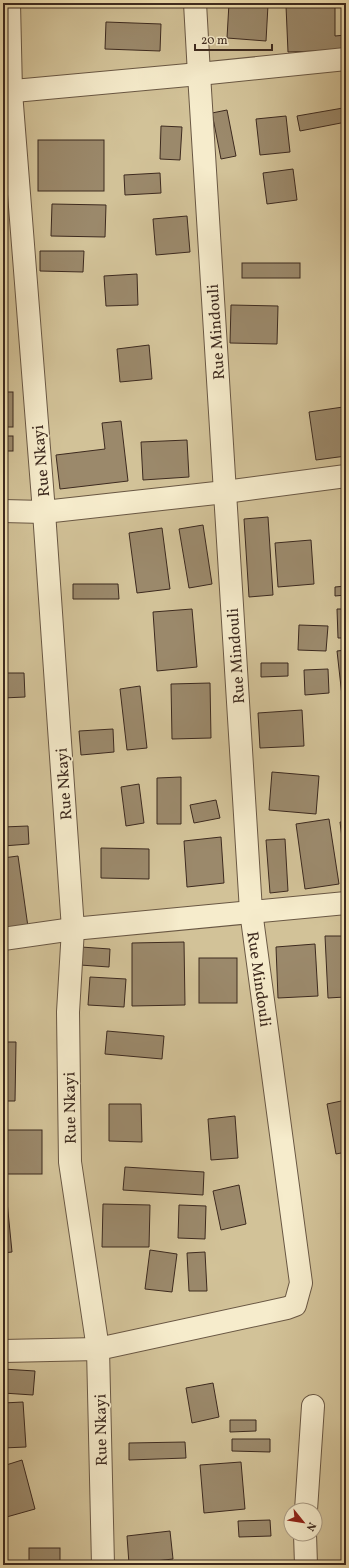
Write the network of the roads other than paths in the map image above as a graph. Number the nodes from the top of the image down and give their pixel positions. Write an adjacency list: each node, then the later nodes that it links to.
1 (9, 3): 5 (street, Rue Nkayi)
2 (196, 3): 4 (street, Rue Mindouli)
3 (346, 59): 4 (street)
4 (198, 74): 5 (street); 7 (street, Rue Mindouli)
5 (7, 92): 9 (street, Rue Nkayi)
6 (346, 476): 7 (street)
7 (225, 492): 9 (street); 11 (street, Rue Mindouli)
8 (3, 511): 9 (street)
9 (44, 512): 12 (street, Rue Nkayi)
10 (346, 903): 11 (street)
11 (251, 911): 12 (street); 14 (street, Rue Mindouli)
12 (73, 929): 13 (street); 14 (street, Rue Nkayi)
13 (3, 939)
14 (98, 1349): 15 (street); 19 (street, Rue Nkayi)
15 (3, 1351)
16 (313, 1406): 17 (street)
17 (307, 1502)
18 (305, 1542): 20 (street)
19 (103, 1565)
20 (306, 1565)

